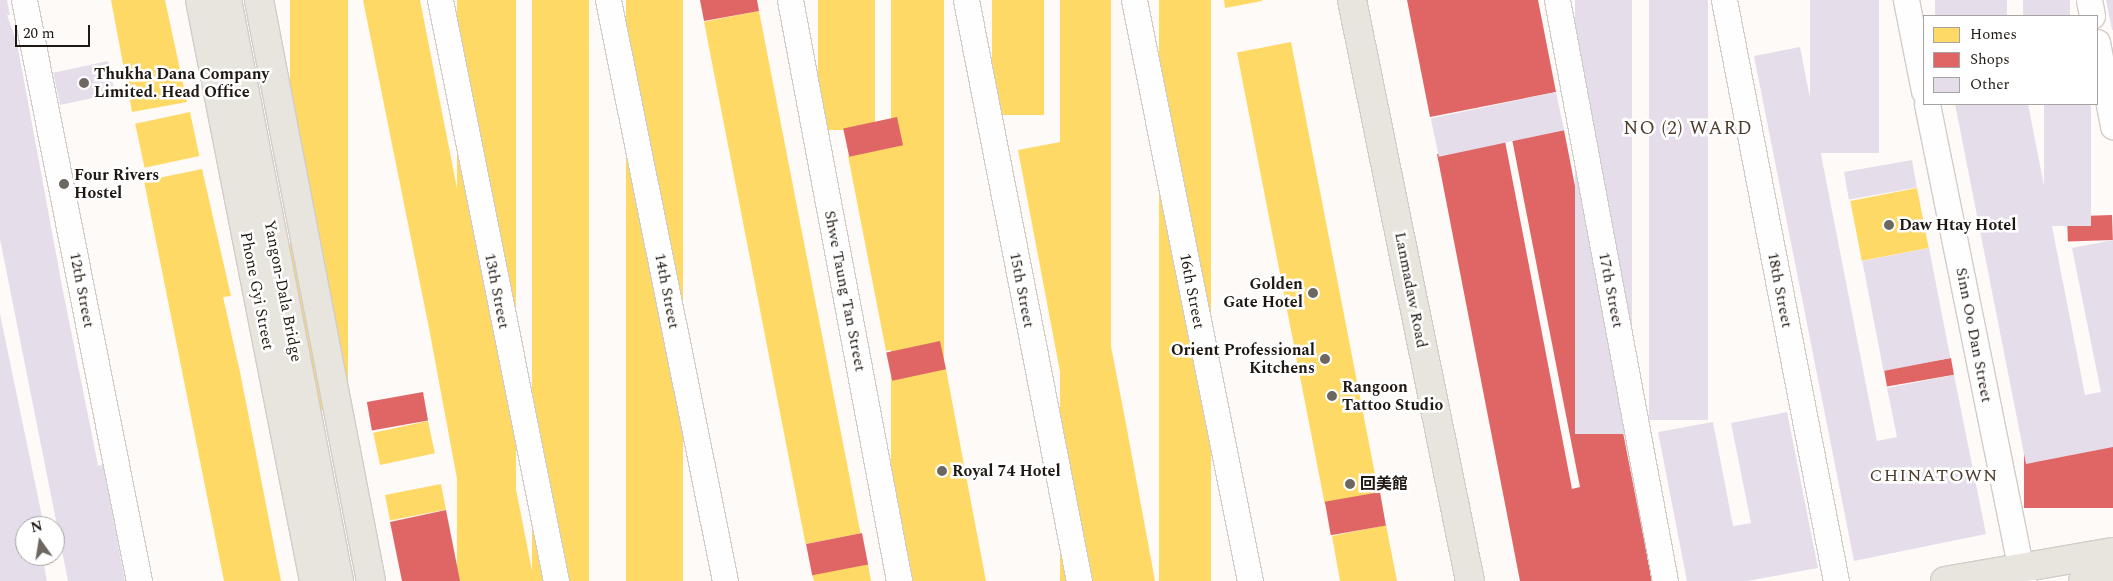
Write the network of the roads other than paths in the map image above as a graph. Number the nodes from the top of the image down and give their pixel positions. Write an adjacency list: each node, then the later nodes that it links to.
1 (24, 0): 23 (street, 12th Street)
2 (200, 0): 24 (main road, Phone Gyi Street)
3 (227, 0): 25 (main road, Yangon-Dala Bridge)
4 (259, 0): 26 (main road)
5 (440, 0): 27 (street, 13th Street)
6 (608, 0): 28 (street, 14th Street)
7 (790, 0): 29 (street, Shwe Taung Tan Street)
8 (966, 0): 30 (street, 15th Street)
9 (1134, 0): 31 (street, 16th Street)
10 (1352, 0): 32 (main road, Lanmadaw Road)
11 (1557, 0): 33 (street, 17th Street)
12 (1724, 0): 34 (street, 18th Street)
13 (1906, 0): 17 (street)
14 (2089, 0): 15 (street)
15 (2092, 15)
16 (2098, 47): 19 (street)
17 (1923, 86)
18 (1927, 105): 21 (street, Sinn Oo Dan Street)
19 (2113, 126)
20 (2113, 552): 21 (main road)
21 (2022, 574): 35 (main road)
22 (2113, 576): 36 (main road)
23 (139, 581)
24 (314, 581)
25 (339, 581)
26 (371, 581)
27 (556, 581)
28 (725, 581)
29 (899, 581)
30 (1079, 581)
31 (1250, 581)
32 (1470, 581)
33 (1665, 581)
34 (1836, 581)
35 (1945, 581)
36 (2083, 581)

